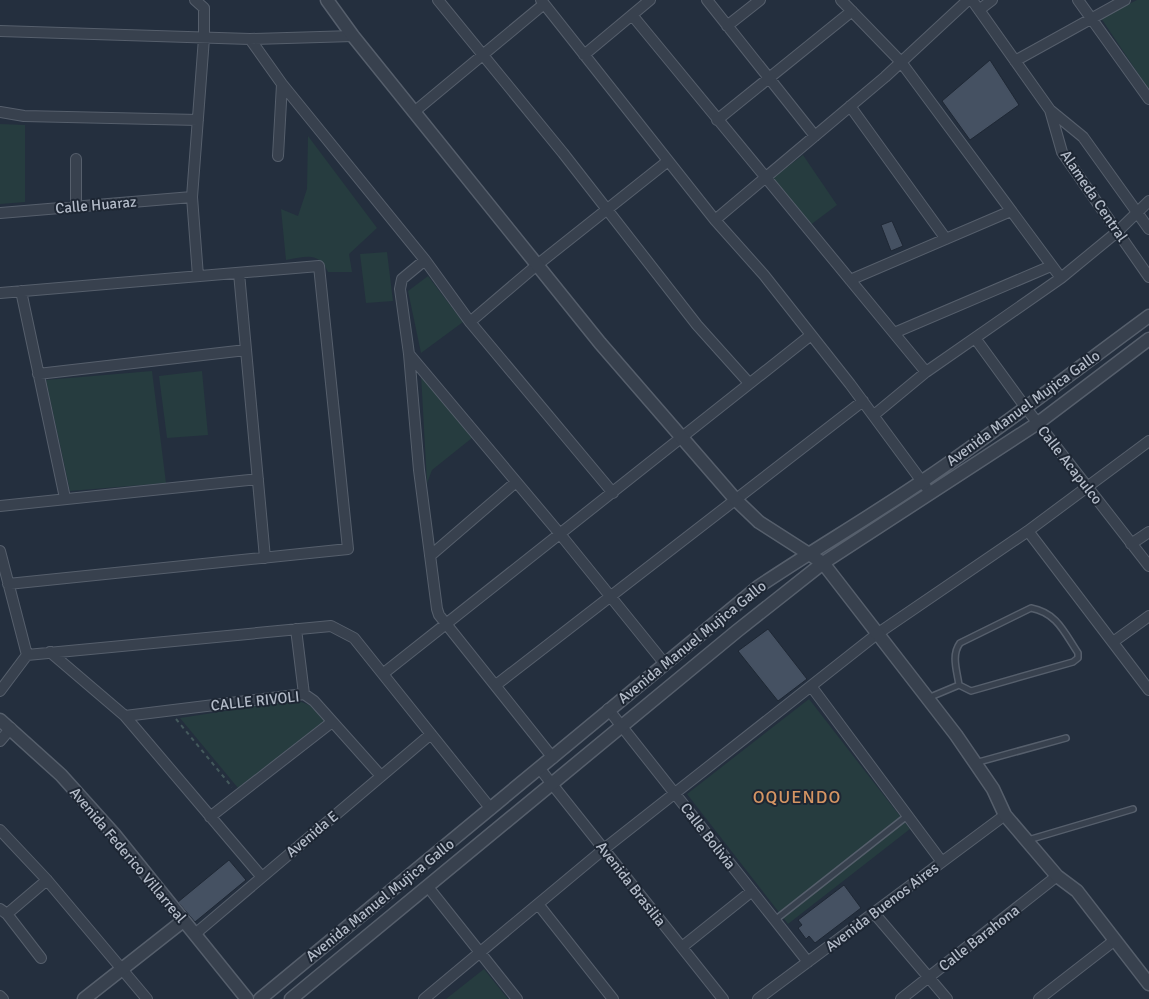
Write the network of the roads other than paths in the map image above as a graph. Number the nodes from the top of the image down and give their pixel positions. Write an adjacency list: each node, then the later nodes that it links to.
1 (195, 0): 21 (street)
2 (327, 0): 20 (street)
3 (438, 0): 25 (street)
4 (650, 0): 16 (street)
5 (707, 0): 18 (street)
6 (760, 0): 18 (street)
7 (841, 0): 15 (street)
8 (968, 0): 28 (street)
9 (972, 0): 14 (street, Alameda Central)
10 (992, 0): 14 (street)
11 (1078, 0): 17 (street)
12 (1125, 0): 17 (street)
13 (542, 2): 24 (street); 25 (street)
14 (979, 10): 27 (street, Alameda Central)
15 (852, 11): 28 (street); 29 (street)
16 (632, 15): 24 (street); 37 (street)
17 (1091, 17): 27 (street); 31 (street)
18 (727, 26): 29 (street)
19 (0, 32): 21 (street)
20 (353, 36): 23 (street); 35 (street)
21 (204, 38): 22 (street); 36 (street)
22 (250, 39): 23 (street); 26 (street)
23 (273, 39): 26 (street)
24 (584, 55): 41 (street)
25 (482, 56): 35 (street); 46 (street)
26 (264, 59): 30 (street)
27 (1015, 61): 33 (street, Alameda Central)
28 (901, 62): 32 (street); 47 (street)
29 (768, 78): 37 (street); 38 (street)
30 (282, 84): 39 (street); 54 (street)
31 (1149, 99)
32 (850, 106): 38 (street); 53 (street)
33 (1050, 110): 48 (street, Alameda Central); 52 (street, Alameda Central)
34 (0, 112): 36 (street)
35 (414, 112): 55 (street)
36 (198, 120): 43 (street)
37 (717, 120): 42 (street)
38 (815, 136): 42 (street)
39 (278, 156)
40 (76, 160): 45 (street)
41 (668, 161): 46 (street); 50 (street)
42 (765, 178): 50 (street); 61 (street)
43 (192, 197): 45 (street, Calle Huaraz); 58 (street)
44 (1149, 201): 48 (street)
45 (76, 207): 49 (street, Calle Huaraz)
46 (608, 210): 55 (street); 74 (street)
47 (1011, 211): 53 (street); 56 (street)
48 (1136, 212): 51 (street, Alameda Central); 52 (street)
49 (0, 213)
50 (715, 220): 67 (street)
51 (1149, 229)
52 (1117, 232): 59 (street, Alameda Central); 60 (street)
53 (946, 239): 61 (street)
54 (425, 260): 65 (street); 71 (street)
55 (537, 265): 65 (street); 79 (street)
56 (1051, 266): 60 (street); 66 (street)
57 (239, 273): 58 (street); 70 (street); 97 (street)
58 (198, 276): 62 (street)
59 (1149, 277)
60 (1060, 278): 68 (street)
61 (850, 280): 66 (street)
62 (21, 291): 63 (street); 73 (street)
63 (0, 293)
64 (1149, 316): 76 (street, Avenida Manuel Mujica Gallo)
65 (470, 322): 85 (street)
66 (894, 333): 72 (street)
67 (811, 335): 74 (street); 75 (street)
68 (975, 338): 72 (street); 76 (street, Calle Acapulco)
69 (1149, 339): 78 (street, Avenida Manuel Mujica Gallo)
70 (246, 350): 73 (street); 81 (street)
71 (409, 354): 83 (street); 96 (street)
72 (926, 372): 77 (street)
73 (38, 374): 87 (street)
74 (749, 384): 79 (street)
75 (863, 401): 77 (street); 88 (street)
76 (1026, 408): 78 (street, Calle Acapulco); 82 (street, Avenida Manuel Mujica Gallo)
77 (874, 415): 82 (street)
78 (1038, 423): 84 (street, Calle Acapulco); 86 (street, Avenida Manuel Mujica Gallo)
79 (683, 436): 85 (street); 88 (street)
80 (1149, 441): 84 (street)
81 (258, 479): 87 (street); 97 (street)
82 (923, 480): 86 (street); 95 (street, Avenida Manuel Mujica Gallo)
83 (516, 482): 92 (street); 96 (street)
84 (1087, 487): 90 (street); 93 (street, Calle Acapulco)
85 (613, 493): 92 (street)
86 (930, 495): 98 (street, Avenida Manuel Mujica Gallo)
87 (65, 498): 89 (street)
88 (736, 500): 95 (street); 101 (street)
89 (0, 506)
90 (1028, 531): 105 (street); 106 (street)
91 (1149, 532): 93 (street)
92 (560, 534): 101 (street); 103 (street)
93 (1131, 544): 99 (street, Calle Acapulco)
94 (0, 551): 100 (street)
95 (808, 553): 98 (street); 109 (street, Avenida Manuel Mujica Gallo)
96 (430, 556): 103 (street)
97 (265, 558): 100 (street)
98 (823, 564): 105 (street); 122 (street, Avenida Manuel Mujica Gallo)
99 (1149, 566)
100 (8, 584): 108 (street)
101 (609, 596): 109 (street); 112 (street)
102 (1149, 616): 106 (street)
103 (445, 624): 110 (street); 112 (street)
104 (296, 630): 107 (street); 110 (street); 116 (street)
105 (877, 634): 113 (street); 117 (street)
106 (1113, 642): 114 (street)
107 (50, 652): 108 (street); 119 (street)
108 (27, 655): 115 (street)
109 (664, 664): 118 (street, Avenida Manuel Mujica Gallo)
110 (384, 673): 123 (street)
111 (959, 685): 111 (lane); 117 (lane)
112 (496, 686): 126 (street)
113 (811, 686): 131 (street); 135 (street)
114 (1149, 690)
115 (0, 691)
116 (304, 694): 119 (street, CALLE RIVOLI); 120 (street, CALLE RIVOLI)
117 (927, 698): 127 (street)
118 (608, 709): 122 (street, Calle Bolivia); 126 (street, Avenida Manuel Mujica Gallo)
119 (125, 716): 136 (street)
120 (332, 722): 129 (street, CALLE RIVOLI); 136 (street)
121 (5, 724): 125 (street); 150 (street, Avenida Federico Villarreal)
122 (621, 726): 130 (street, Avenida Manuel Mujica Gallo); 131 (street, Calle Bolivia)
123 (431, 734): 129 (street, Avenida E); 132 (street)
124 (1066, 738): 127 (lane)
125 (0, 741)
126 (553, 758): 128 (street, Avenida Manuel Mujica Gallo)
127 (975, 763): 134 (street)
128 (540, 769): 130 (street, Avenida Brasilia); 132 (street, Avenida Manuel Mujica Gallo)
129 (381, 776): 141 (street, Avenida E)
130 (552, 784): 139 (street, Avenida Brasilia); 144 (street, Avenida Manuel Mujica Gallo)
131 (674, 793): 139 (street); 145 (street, Calle Bolivia)
132 (491, 809): 165 (street, Avenida Manuel Mujica Gallo)
133 (1133, 809): 138 (lane)
134 (1005, 815): 138 (street); 140 (street, Avenida Buenos Aires)
135 (907, 816): 140 (street); 149 (lane)
136 (210, 817): 141 (street)
137 (0, 830): 143 (street)
138 (1027, 840): 142 (street)
139 (604, 849): 146 (street); 153 (street, Avenida Brasilia)
140 (942, 862): 148 (street, Avenida Buenos Aires)
141 (261, 876): 151 (street, Avenida E)
142 (1057, 876): 152 (street); 158 (street, Calle Barahona)
143 (47, 880): 147 (street); 157 (street)
144 (428, 887): 154 (street); 166 (street, Avenida Manuel Mujica Gallo)
145 (752, 891): 149 (street, Calle Bolivia); 153 (street)
146 (538, 904): 154 (street); 169 (street)
147 (4, 911): 155 (street)
148 (874, 913): 156 (street, Avenida Buenos Aires); 158 (street)
149 (775, 920): 156 (street, Calle Bolivia)
150 (182, 921): 151 (street, Avenida Federico Villarreal); 157 (street)
151 (195, 934): 164 (street, Avenida Federico Villarreal)
152 (1115, 940): 159 (street); 174 (street)
153 (682, 948): 170 (street, Avenida Brasilia)
154 (480, 952): 167 (street); 168 (street)
155 (41, 958)
156 (808, 962): 171 (street, Avenida Buenos Aires)
157 (122, 969): 162 (street); 163 (street)
158 (929, 978): 172 (street, Calle Barahona); 173 (street)
159 (1149, 984)
160 (0, 996): 161 (street)
161 (3, 999)
162 (84, 999)
163 (147, 999)
164 (247, 999)
165 (260, 999)
166 (291, 999)
167 (424, 999)
168 (516, 999)
169 (613, 999)
170 (723, 999)
171 (758, 999)
172 (901, 999)
173 (946, 999)
174 (1039, 999)

